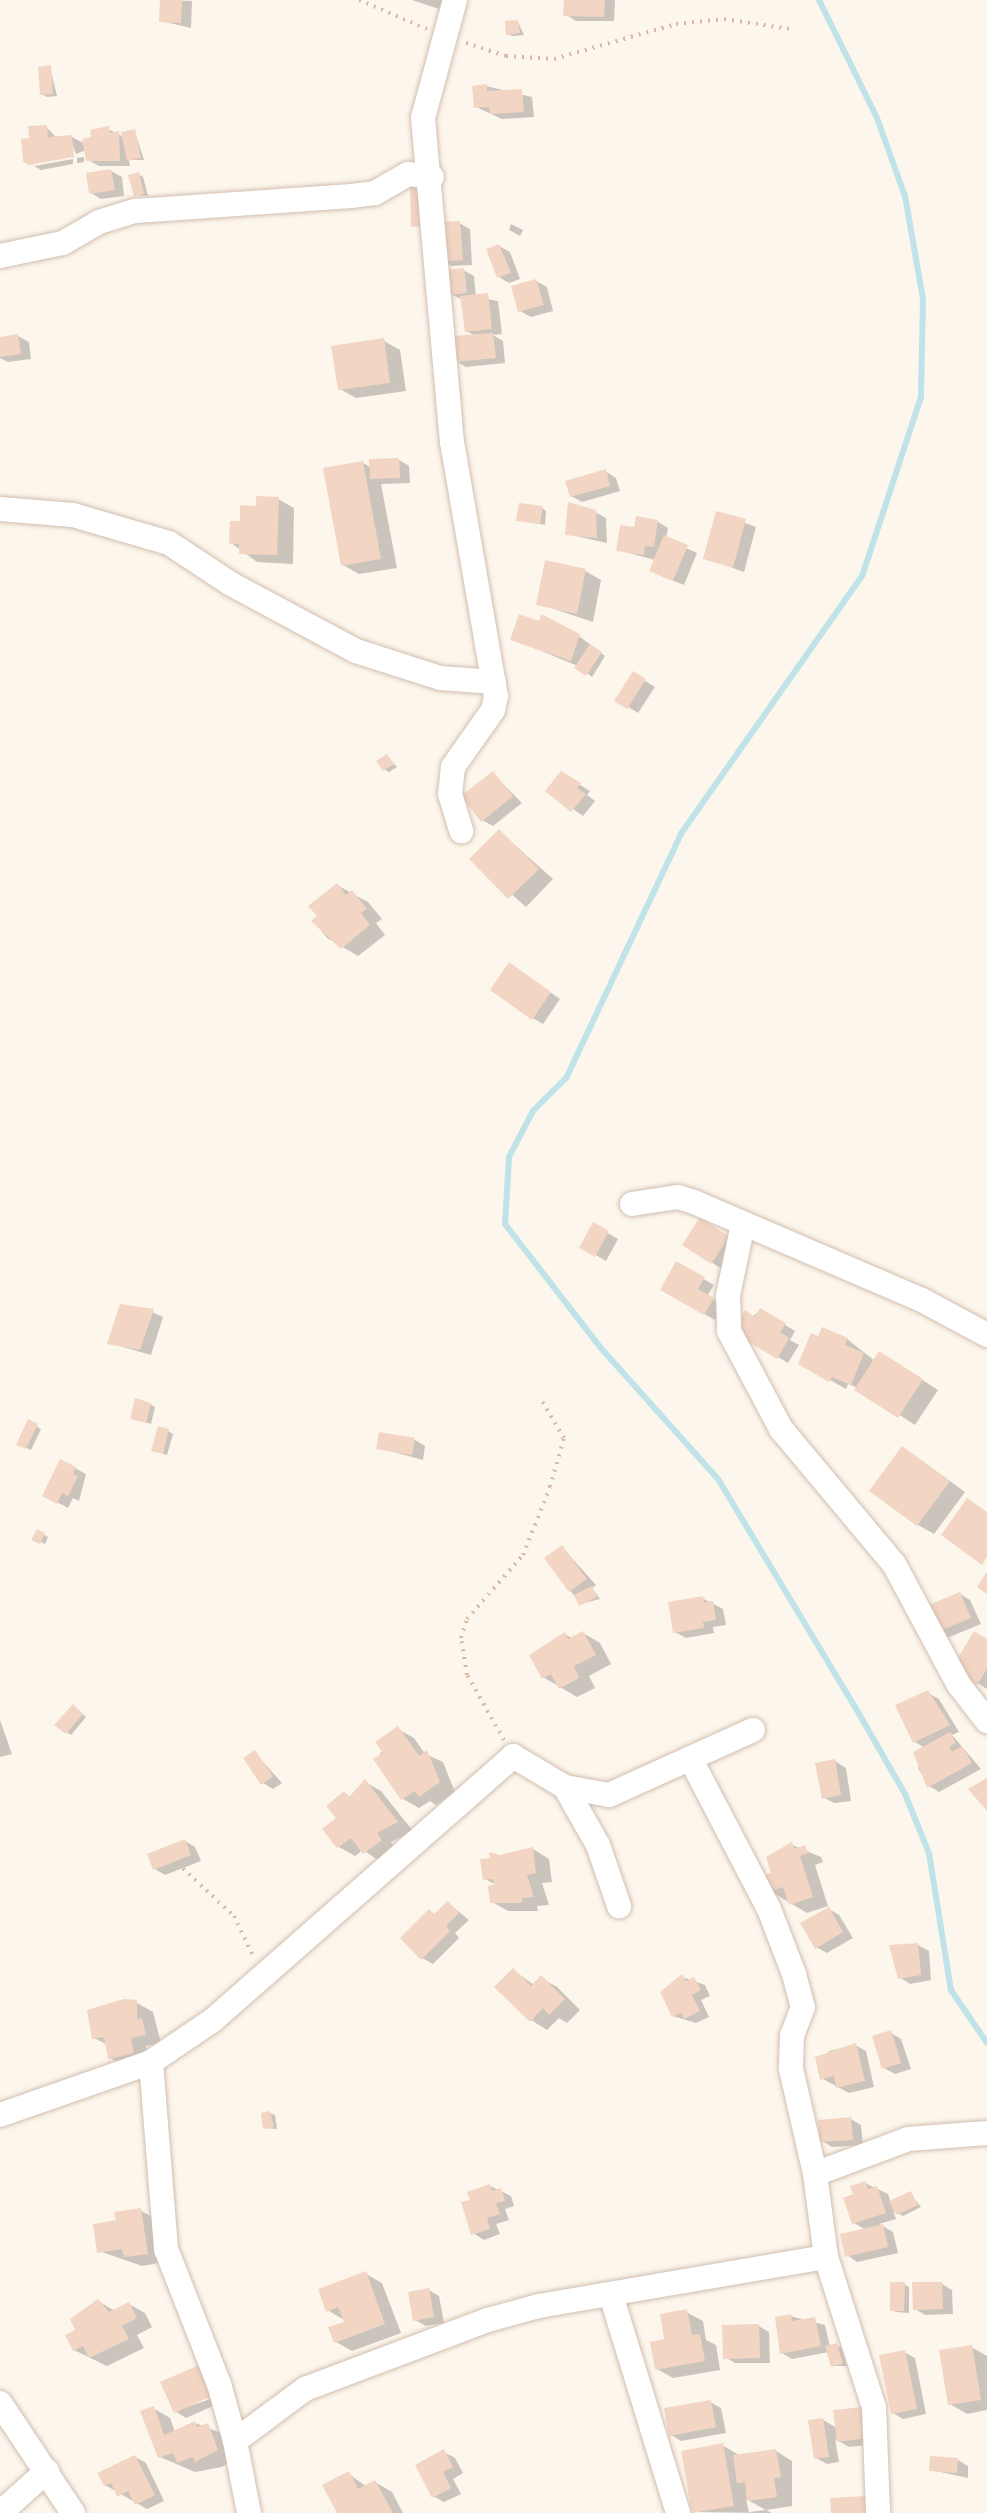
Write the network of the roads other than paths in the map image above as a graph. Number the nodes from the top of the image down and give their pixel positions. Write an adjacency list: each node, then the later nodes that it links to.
1 (455, 0): 2 (street)
2 (432, 177): 3 (street); 5 (street)
3 (0, 256)
4 (0, 509): 5 (street)
5 (494, 682): 6 (street)
6 (461, 831)
7 (632, 1204): 8 (street)
8 (743, 1224): 9 (street); 10 (street)
9 (987, 1335)
10 (987, 1721)
11 (753, 1730): 12 (street)
12 (690, 1758): 13 (street); 18 (street)
13 (565, 1787): 14 (street); 15 (street)
14 (619, 1906)
15 (151, 2062): 16 (street); 22 (street)
16 (0, 2115)
17 (987, 2133): 18 (street)
18 (815, 2174): 19 (street)
19 (826, 2257): 20 (street); 28 (street)
20 (611, 2295): 22 (street); 27 (street)
21 (0, 2405): 23 (street)
22 (235, 2441): 26 (street)
23 (47, 2471): 24 (street); 25 (street)
24 (0, 2513)
25 (73, 2513)
26 (249, 2513)
27 (678, 2513)
28 (878, 2513)

